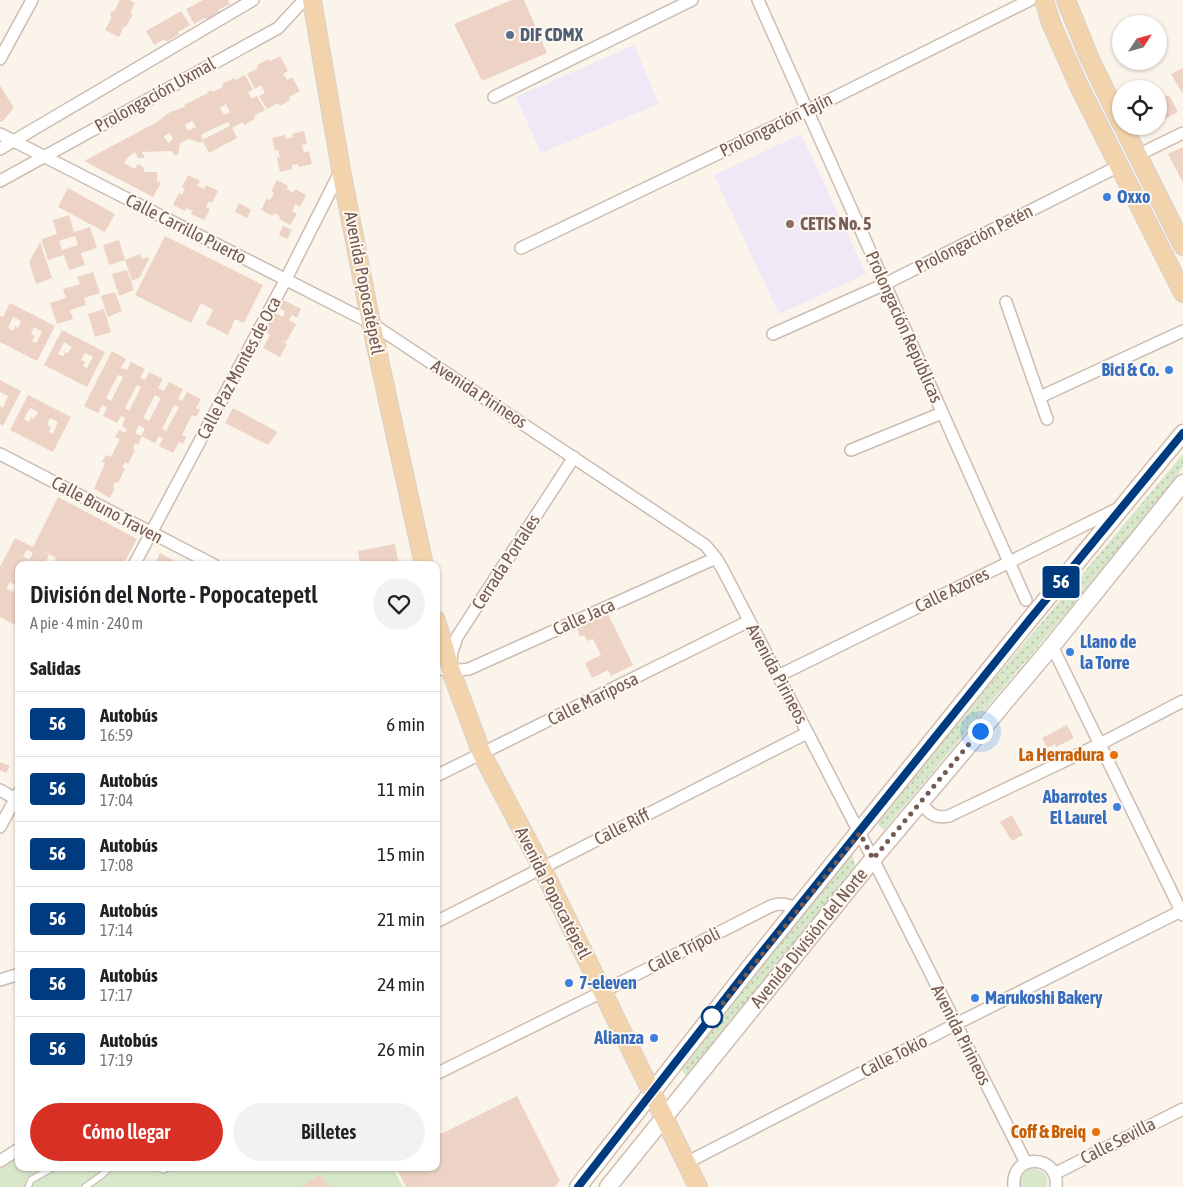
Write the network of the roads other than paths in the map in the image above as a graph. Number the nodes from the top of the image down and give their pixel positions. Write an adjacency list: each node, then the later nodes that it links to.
1 (32, 0): 10 (street)
2 (253, 0): 17 (street, Prolongación Uxmal)
3 (304, 0): 20 (street, Prolongación Uxmal)
4 (312, 0): 22 (main road, Avenida Popocatépetl)
5 (692, 0): 11 (street)
6 (758, 0): 13 (street, Prolongación Repúblicas)
7 (1030, 0): 13 (street, Prolongación Tajín)
8 (1044, 0): 21 (main road)
9 (1066, 0): 12 (main road)
10 (0, 59)
11 (494, 97)
12 (1112, 104)
13 (807, 111): 25 (street, Prolongación Tajín); 27 (street, Prolongación Repúblicas)
14 (1183, 133): 19 (street)
15 (0, 134): 17 (street, Calle Carrillo Puerto)
16 (1127, 135): 19 (main road)
17 (14, 142): 18 (street, Prolongación Uxmal); 20 (street, Calle Carrillo Puerto)
18 (0, 149)
19 (1138, 156): 24 (main road)
20 (43, 157): 23 (street, Prolongación Uxmal); 26 (street, Calle Carrillo Puerto)
21 (1119, 166): 27 (street, Prolongación Petén); 28 (main road)
22 (341, 170): 26 (street, Calle Paz Montes de Oca); 30 (main road, Avenida Popocatépetl)
23 (0, 181)
24 (1183, 246)
25 (521, 248)
26 (286, 279): 30 (street, Calle Carrillo Puerto); 42 (street, Calle Paz Montes de Oca)
27 (885, 284): 32 (street, Prolongación Petén); 34 (street, Prolongación Repúblicas)
28 (1183, 293)
29 (1006, 302): 33 (street)
30 (371, 324): 39 (street, Avenida Pirineos); 46 (main road, Avenida Popocatépetl)
31 (1183, 331): 33 (street)
32 (773, 334)
33 (1040, 397): 35 (street)
34 (942, 413): 37 (street); 47 (street, Prolongación Repúblicas)
35 (1047, 419)
36 (1183, 433): 41 (main road, Avenida División del Norte)
37 (851, 450)
38 (0, 454): 42 (street, Calle Bruno Traven)
39 (574, 458): 43 (street, Avenida Pirineos); 52 (street, Cerrada Portales)
40 (1183, 483): 51 (main road, Avenida División del Norte)
41 (1125, 505): 47 (street, Calle Azores); 64 (main road, Avenida División del Norte)
42 (150, 533): 44 (street, Calle Paz Montes de Oca); 45 (street, Calle Bruno Traven)
43 (716, 558): 49 (street, Avenida Pirineos); 52 (street, Calle Jaca)
44 (136, 561)
45 (206, 561)
46 (423, 561)
47 (1008, 562): 48 (street, Prolongación Repúblicas); 53 (street, Calle Azores)
48 (1026, 600)
49 (749, 621): 53 (street, Avenida Pirineos); 57 (street, Calle Mariposa)
50 (440, 644): 52 (main road, Avenida Popocatépetl)
51 (1052, 646): 56 (street); 62 (main road, Avenida División del Norte)
52 (444, 669): 57 (main road, Avenida Popocatépetl)
53 (778, 676): 55 (street, Avenida Pirineos)
54 (1183, 701): 56 (street)
55 (807, 732): 64 (street, Avenida Pirineos); 66 (street, Calle Riff)
56 (1100, 744): 62 (street); 68 (street)
57 (482, 754): 58 (street, Calle Mariposa); 66 (main road, Avenida Popocatépetl)
58 (440, 774)
59 (0, 790): 60 (street)
60 (15, 796)
61 (15, 802): 63 (street)
62 (920, 802): 65 (main road, Avenida División del Norte)
63 (0, 827)
64 (860, 833): 65 (street, Avenida Pirineos); 67 (main road, Avenida División del Norte)
65 (873, 859): 73 (street, Avenida Pirineos); 77 (main road, Avenida División del Norte)
66 (542, 868): 69 (street, Calle Riff); 72 (main road, Avenida Popocatépetl)
67 (798, 910): 72 (street, Calle Trípoli); 75 (main road, Avenida División del Norte)
68 (1182, 912): 73 (street, Calle Tokio)
69 (440, 920)
70 (15, 975): 71 (street)
71 (0, 980)
72 (602, 992): 74 (street, Calle Trípoli); 75 (main road, Avenida Popocatépetl)
73 (956, 1024): 81 (street, Calle Tokio); 82 (street, Avenida Pirineos)
74 (440, 1072)
75 (651, 1093): 77 (main road, Avenida Popocatépetl); 78 (main road, Avenida División del Norte)
76 (1183, 1109): 85 (street, Calle Sevilla)
77 (664, 1118): 81 (main road, Avenida Popocatépetl); 90 (main road, Avenida División del Norte)
78 (618, 1136): 88 (main road, Avenida División del Norte); 89 (main road)
79 (15, 1152): 80 (street)
80 (0, 1161)
81 (686, 1163): 91 (main road, Avenida Popocatépetl)
82 (1026, 1163): 85 (street); 92 (street)
83 (47, 1171): 86 (lane)
84 (106, 1171): 87 (lane)
85 (1054, 1174): 93 (street)
86 (28, 1187)
87 (85, 1187)
88 (578, 1187)
89 (601, 1187)
90 (608, 1187)
91 (698, 1187)
92 (1014, 1187)
93 (1056, 1187)

